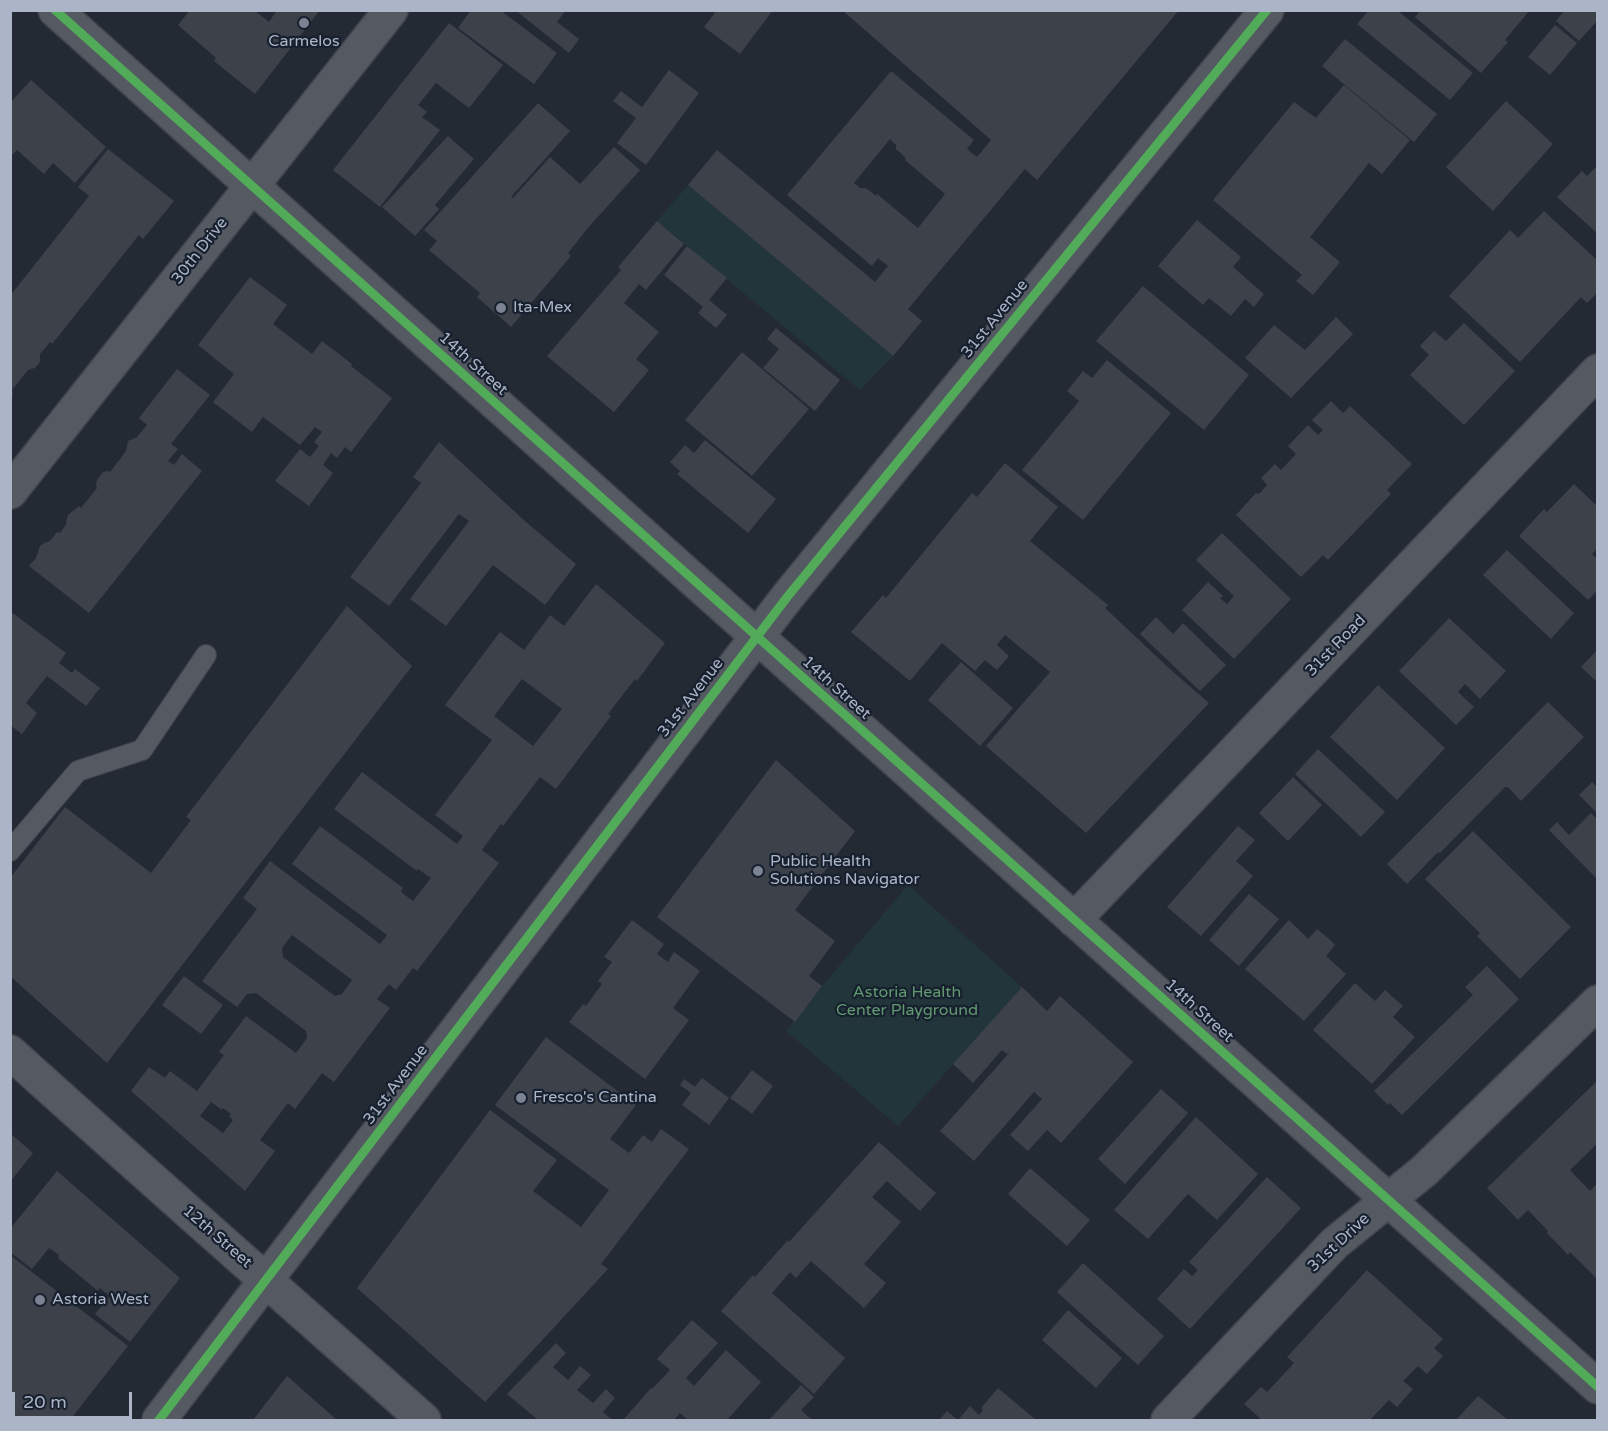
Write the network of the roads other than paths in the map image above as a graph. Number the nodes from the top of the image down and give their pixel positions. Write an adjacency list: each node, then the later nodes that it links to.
1 (55, 10): 4 (street, 14th Street)
2 (391, 10): 4 (street, 30th Drive)
3 (1268, 10): 7 (street, 31st Avenue)
4 (252, 186): 6 (street, 30th Drive); 7 (street, 14th Street)
5 (1598, 371): 10 (street, 31st Road)
6 (10, 492)
7 (757, 638): 10 (street, 14th Street); 14 (street, 31st Avenue)
8 (207, 655): 9 (lane)
9 (10, 851)
10 (1074, 920): 13 (street, 14th Street)
11 (1598, 1002): 13 (street, 31st Drive)
12 (10, 1052): 14 (street, 12th Street)
13 (1388, 1200): 15 (street, 14th Street); 18 (street, 31st Drive)
14 (267, 1280): 16 (street, 31st Avenue); 17 (street, 12th Street)
15 (1598, 1387)
16 (159, 1420)
17 (424, 1420)
18 (1168, 1420)

